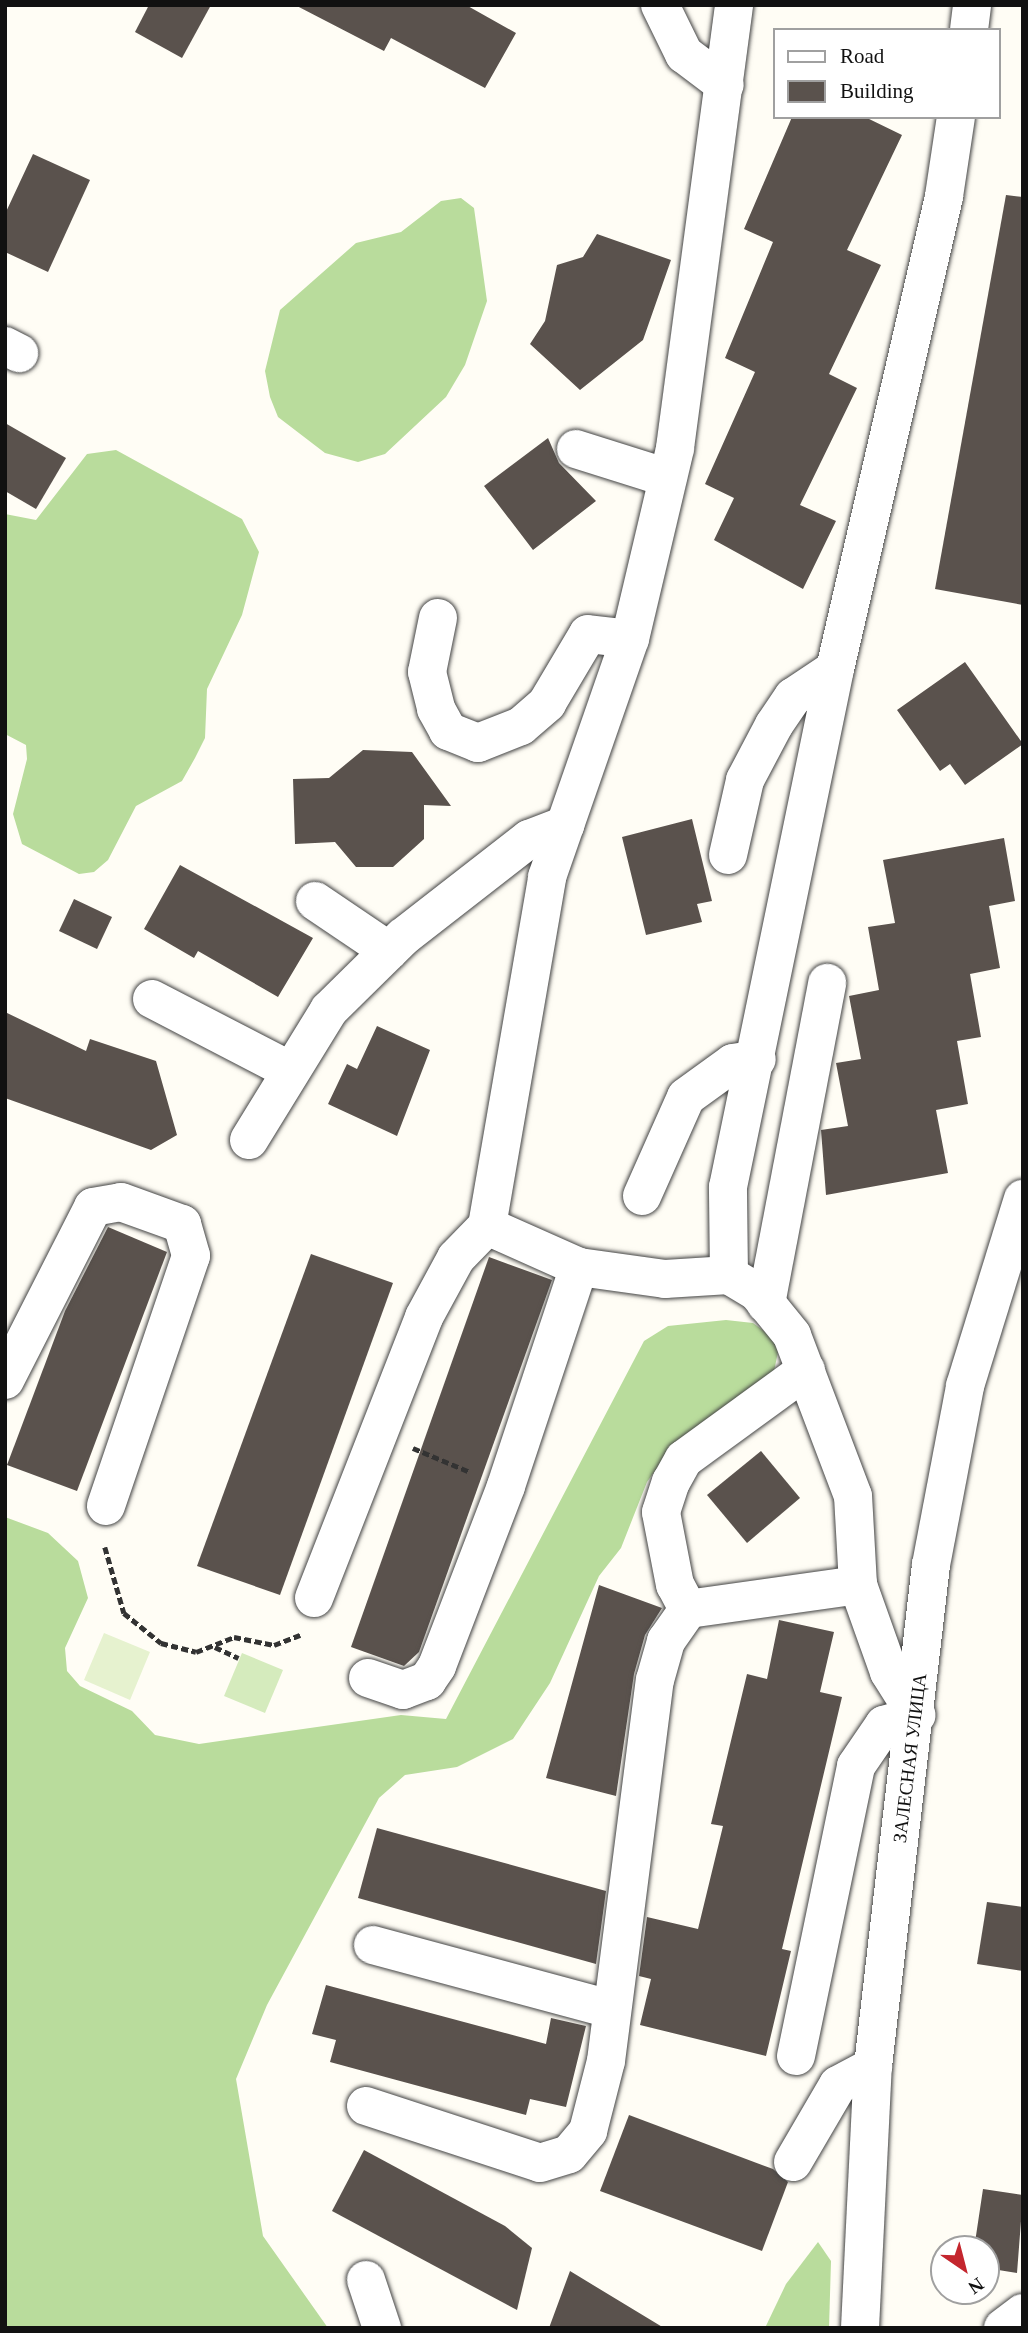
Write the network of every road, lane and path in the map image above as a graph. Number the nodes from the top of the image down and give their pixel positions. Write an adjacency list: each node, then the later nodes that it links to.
1 (660, 5): 5 (street)
2 (734, 5): 5 (street)
3 (972, 5): 4 (street)
4 (969, 28)
5 (725, 85): 8 (street)
6 (956, 119): 11 (street)
7 (576, 449): 8 (street)
8 (668, 478): 10 (street)
9 (438, 618): 10 (street)
10 (630, 639): 12 (street)
11 (835, 669): 13 (street); 18 (street)
12 (565, 825): 15 (street); 23 (street)
13 (728, 855)
14 (315, 901): 15 (street)
15 (389, 951): 19 (street)
16 (827, 983): 26 (street)
17 (152, 999): 19 (street)
18 (757, 1059): 21 (street); 25 (street)
19 (289, 1070): 20 (street)
20 (248, 1140)
21 (642, 1196)
22 (1023, 1199): 38 (street, ЗАЛЕСНАЯ УЛИЦА)
23 (487, 1226): 24 (street); 29 (street)
24 (579, 1267): 25 (street); 30 (street)
25 (729, 1275): 26 (street)
26 (766, 1304): 27 (street)
27 (806, 1370): 32 (street); 34 (street)
28 (5, 1380): 31 (street)
29 (379, 1434): 30 (path); 33 (street)
30 (506, 1486): 37 (street)
31 (106, 1506): 35 (path)
32 (858, 1585): 34 (street); 38 (street)
33 (314, 1598): 35 (path)
34 (688, 1609): 40 (street)
35 (215, 1647): 36 (path)
36 (239, 1658)
37 (368, 1678)
38 (916, 1715): 41 (street); 42 (street, ЗАЛЕСНАЯ УЛИЦА)
39 (373, 1945): 40 (street)
40 (610, 2009): 43 (street)
41 (796, 2056)
42 (873, 2066): 44 (street); 48 (street, ЗАЛЕСНАЯ УЛИЦА)
43 (366, 2106)
44 (793, 2162)
45 (366, 2280): 47 (street)
46 (1023, 2313): 49 (street)
47 (382, 2328)
48 (860, 2328)
49 (1003, 2328)

